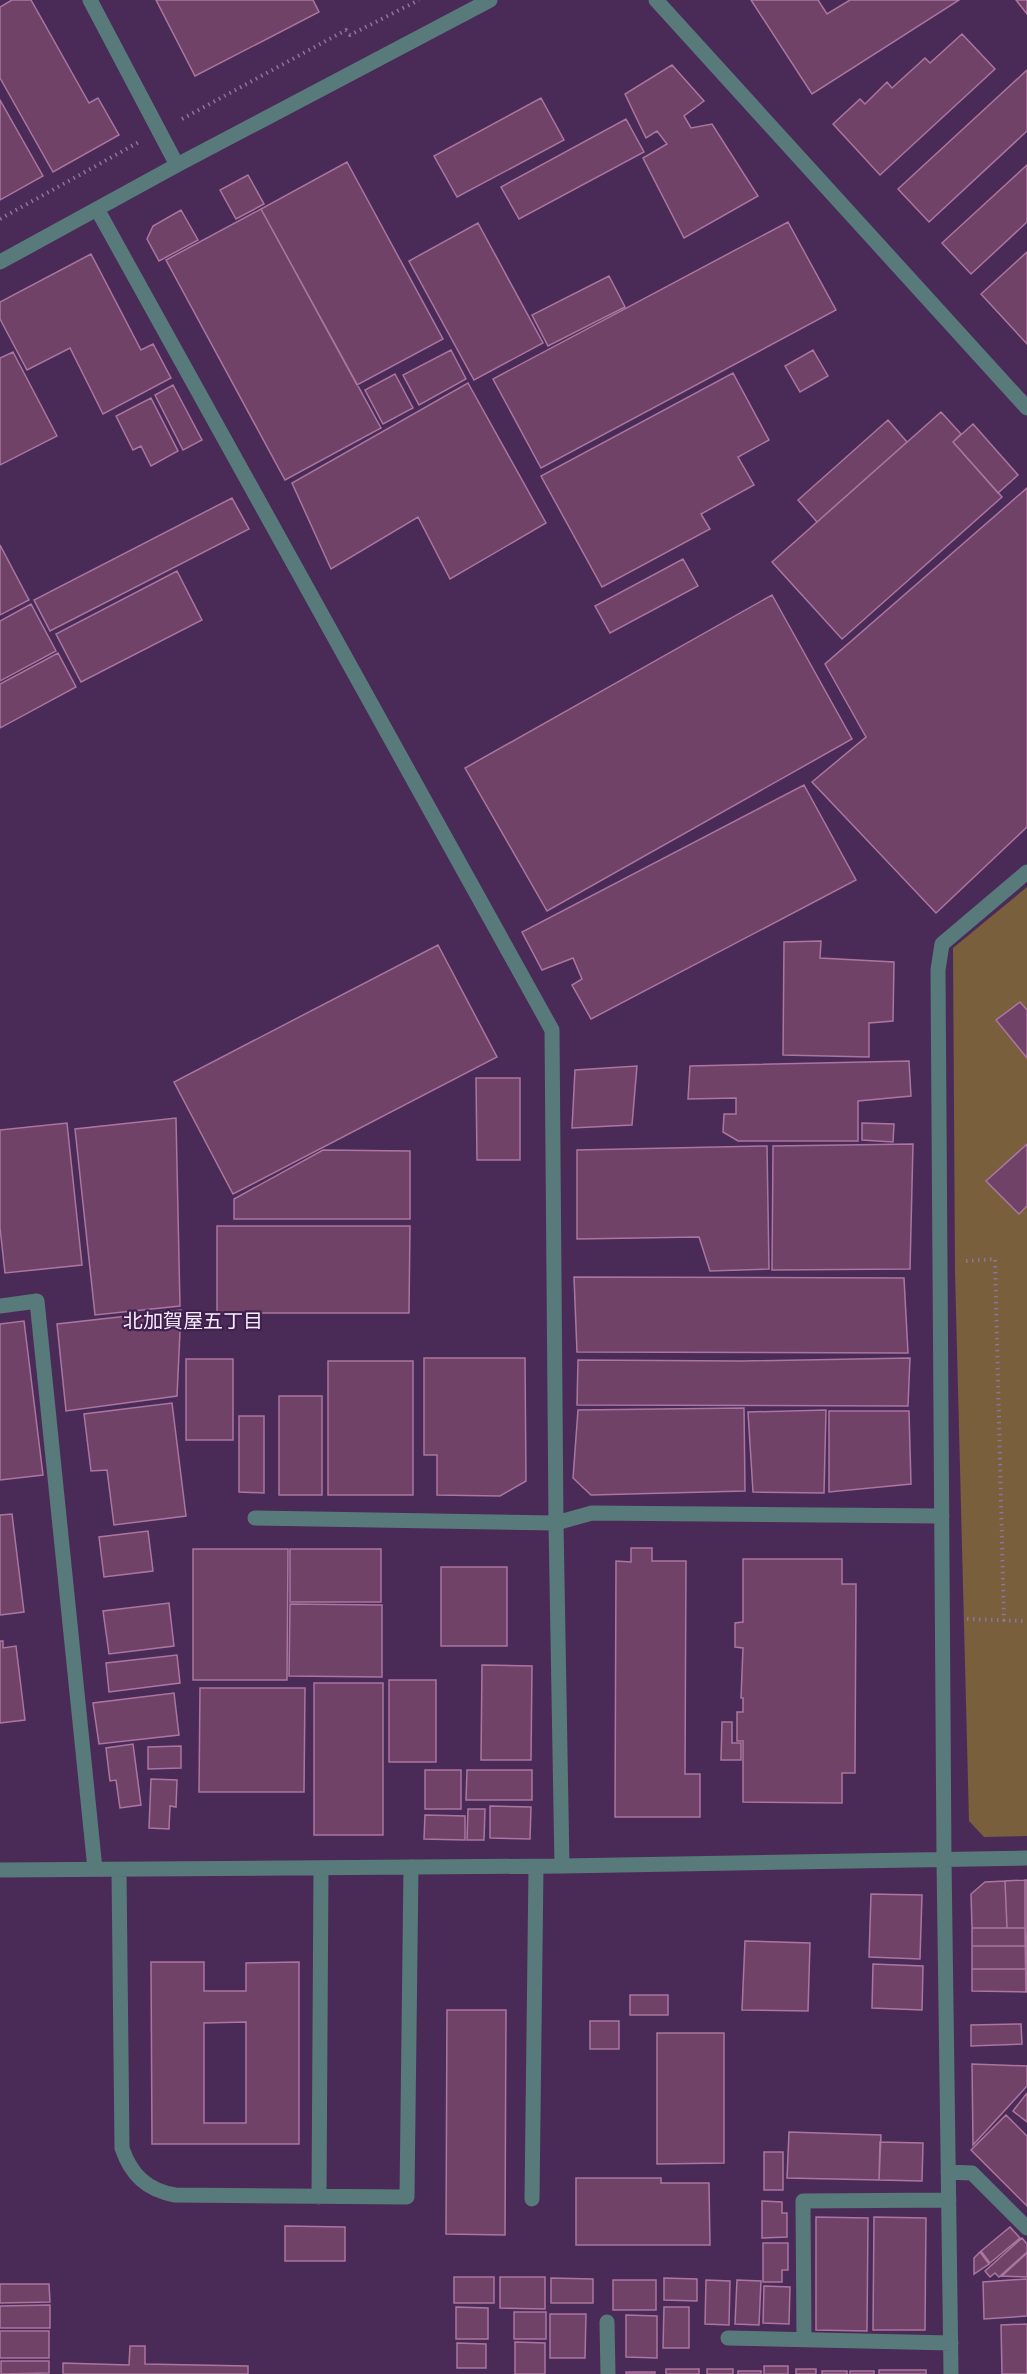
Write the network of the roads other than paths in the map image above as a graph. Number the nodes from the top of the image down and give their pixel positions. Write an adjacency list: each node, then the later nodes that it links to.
1 (90, 0): 4 (street)
2 (490, 0): 4 (street)
3 (656, 0): 7 (street)
4 (177, 165): 5 (street)
5 (97, 209): 6 (street); 12 (street)
6 (0, 262)
7 (1027, 408)
8 (1027, 872): 10 (street)
9 (0, 1306): 19 (street)
10 (942, 1516): 12 (street); 14 (street)
11 (255, 1518): 12 (street)
12 (556, 1523): 15 (street)
13 (1027, 1858): 14 (street)
14 (944, 1859): 15 (street); 22 (street)
15 (562, 1866): 16 (street)
16 (536, 1867): 18 (street); 24 (street)
17 (321, 1868): 18 (street); 21 (street); 23 (street)
18 (411, 1868): 23 (street)
19 (95, 1869): 20 (street); 21 (street)
20 (0, 1870)
21 (119, 1870): 23 (street)
22 (948, 2172): 25 (street); 26 (street)
23 (319, 2197)
24 (532, 2199)
25 (949, 2200): 29 (street); 30 (street)
26 (1027, 2228)
27 (607, 2322): 31 (street)
28 (728, 2338): 29 (street)
29 (804, 2340): 30 (street)
30 (951, 2343): 32 (street)
31 (608, 2374)
32 (951, 2374)

